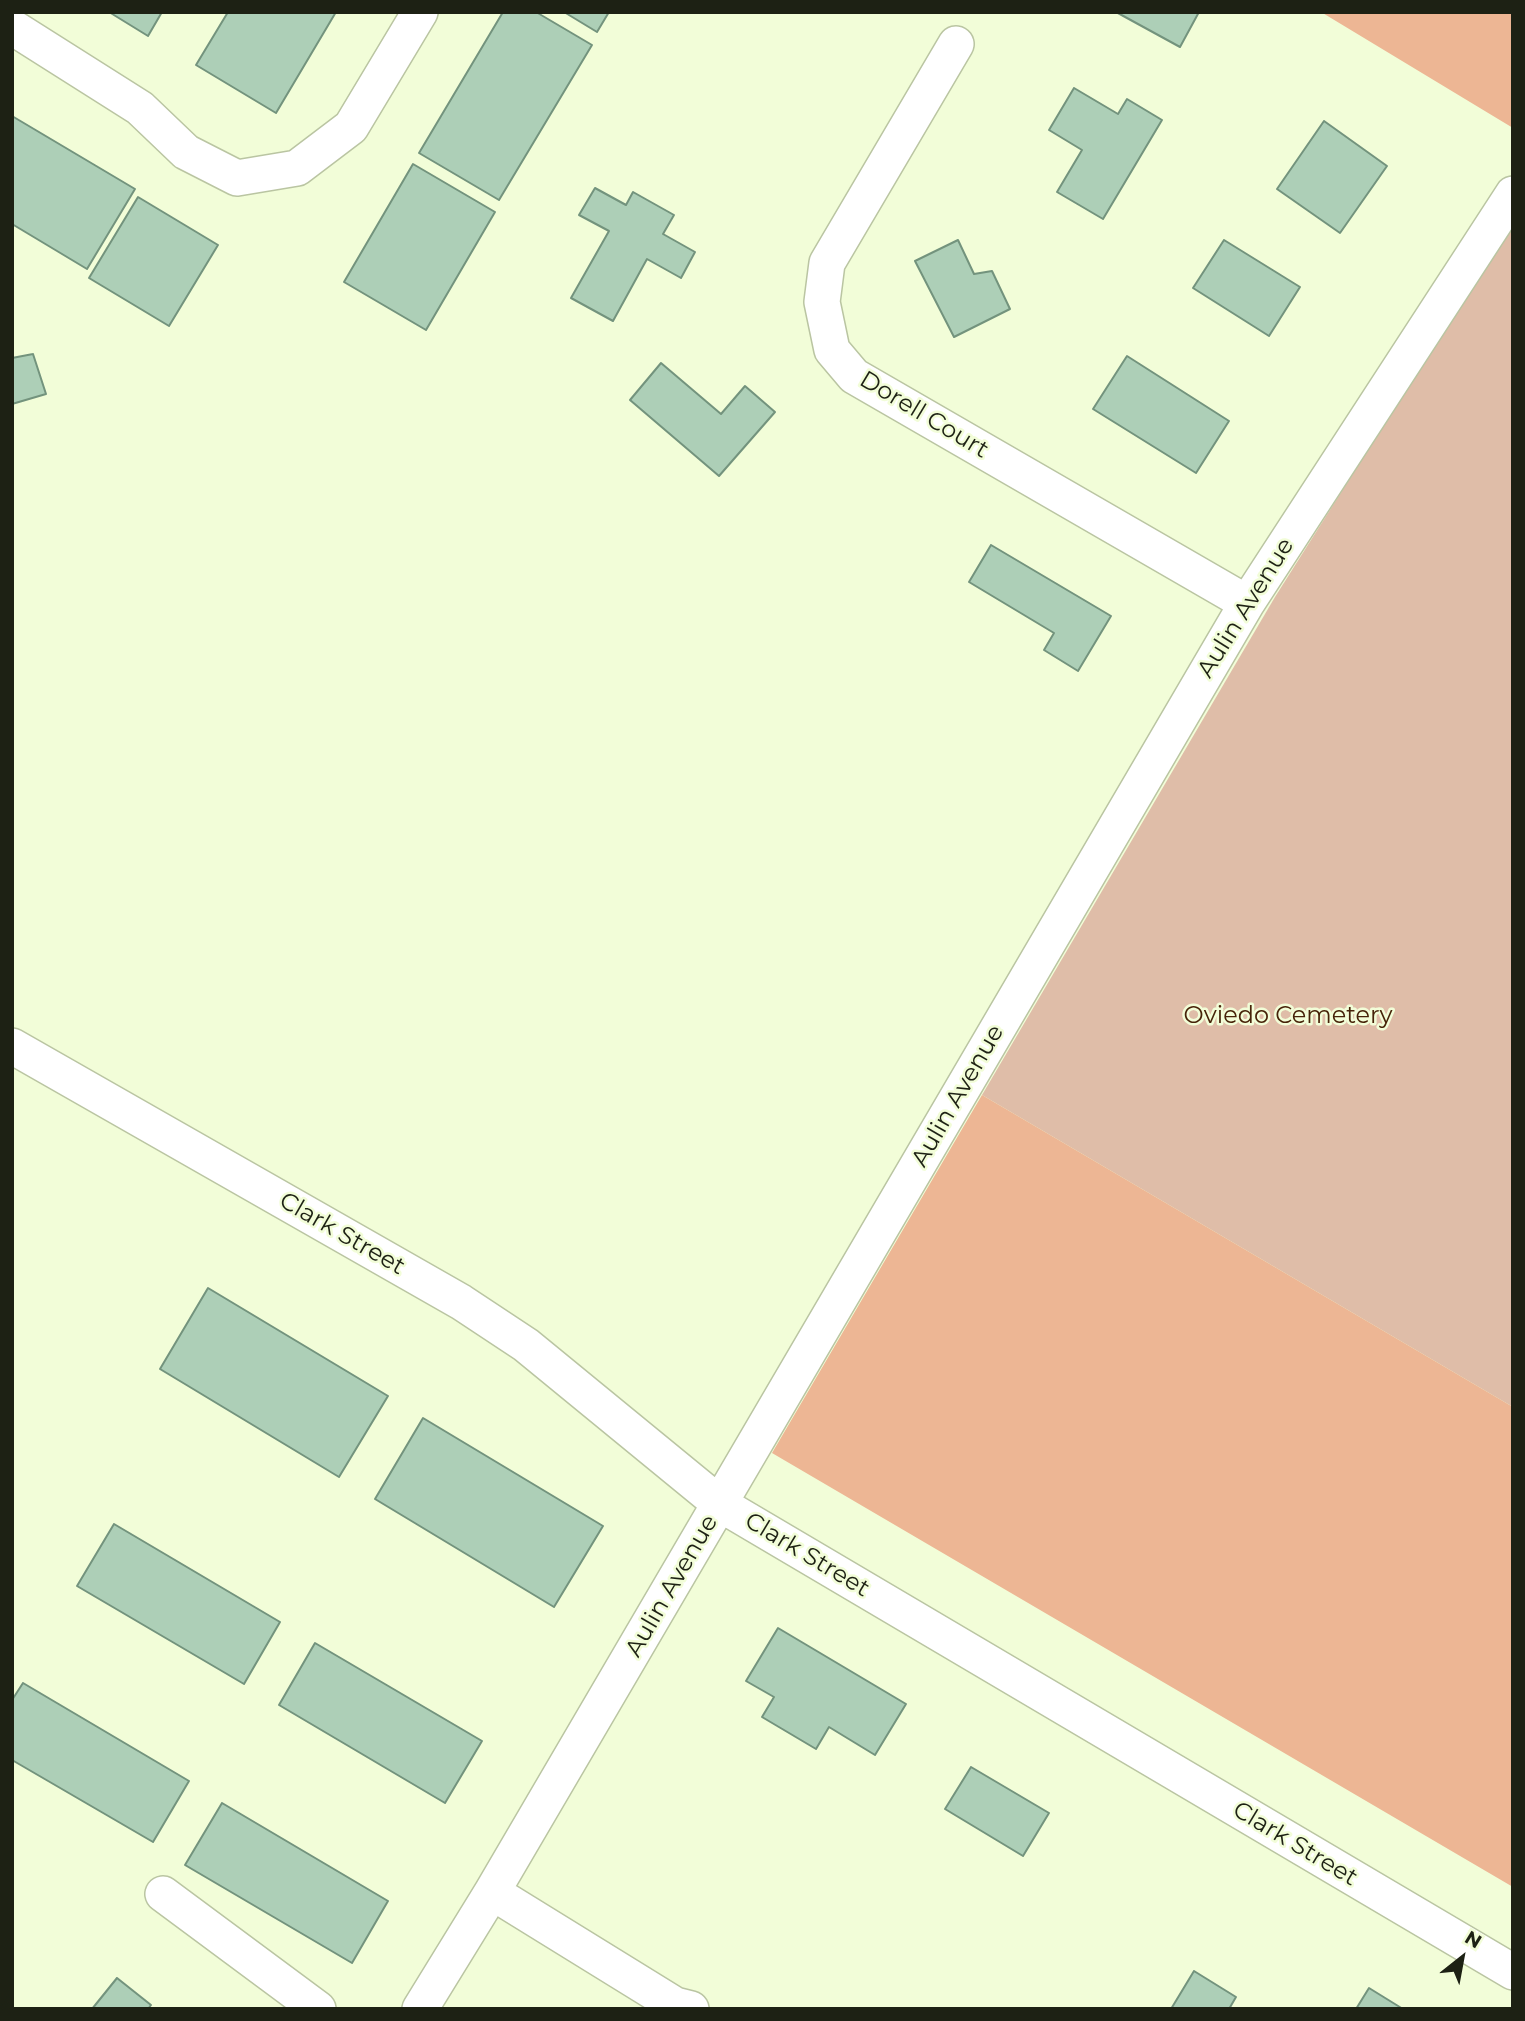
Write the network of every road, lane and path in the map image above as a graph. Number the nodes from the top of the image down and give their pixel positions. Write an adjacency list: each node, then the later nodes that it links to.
1 (420, 12): 2 (street)
2 (12, 27)
3 (956, 44): 5 (street, Dorell Court)
4 (1513, 194): 5 (street, Aulin Avenue)
5 (1247, 603): 7 (street, Aulin Avenue)
6 (12, 1046): 7 (street, Clark Street)
7 (720, 1504): 8 (street, Aulin Avenue); 10 (street, Clark Street)
8 (492, 1892): 12 (street, Aulin Avenue); 13 (street)
9 (163, 1894): 11 (street)
10 (1513, 1972)
11 (318, 2009)
12 (420, 2009)
13 (691, 2009)

